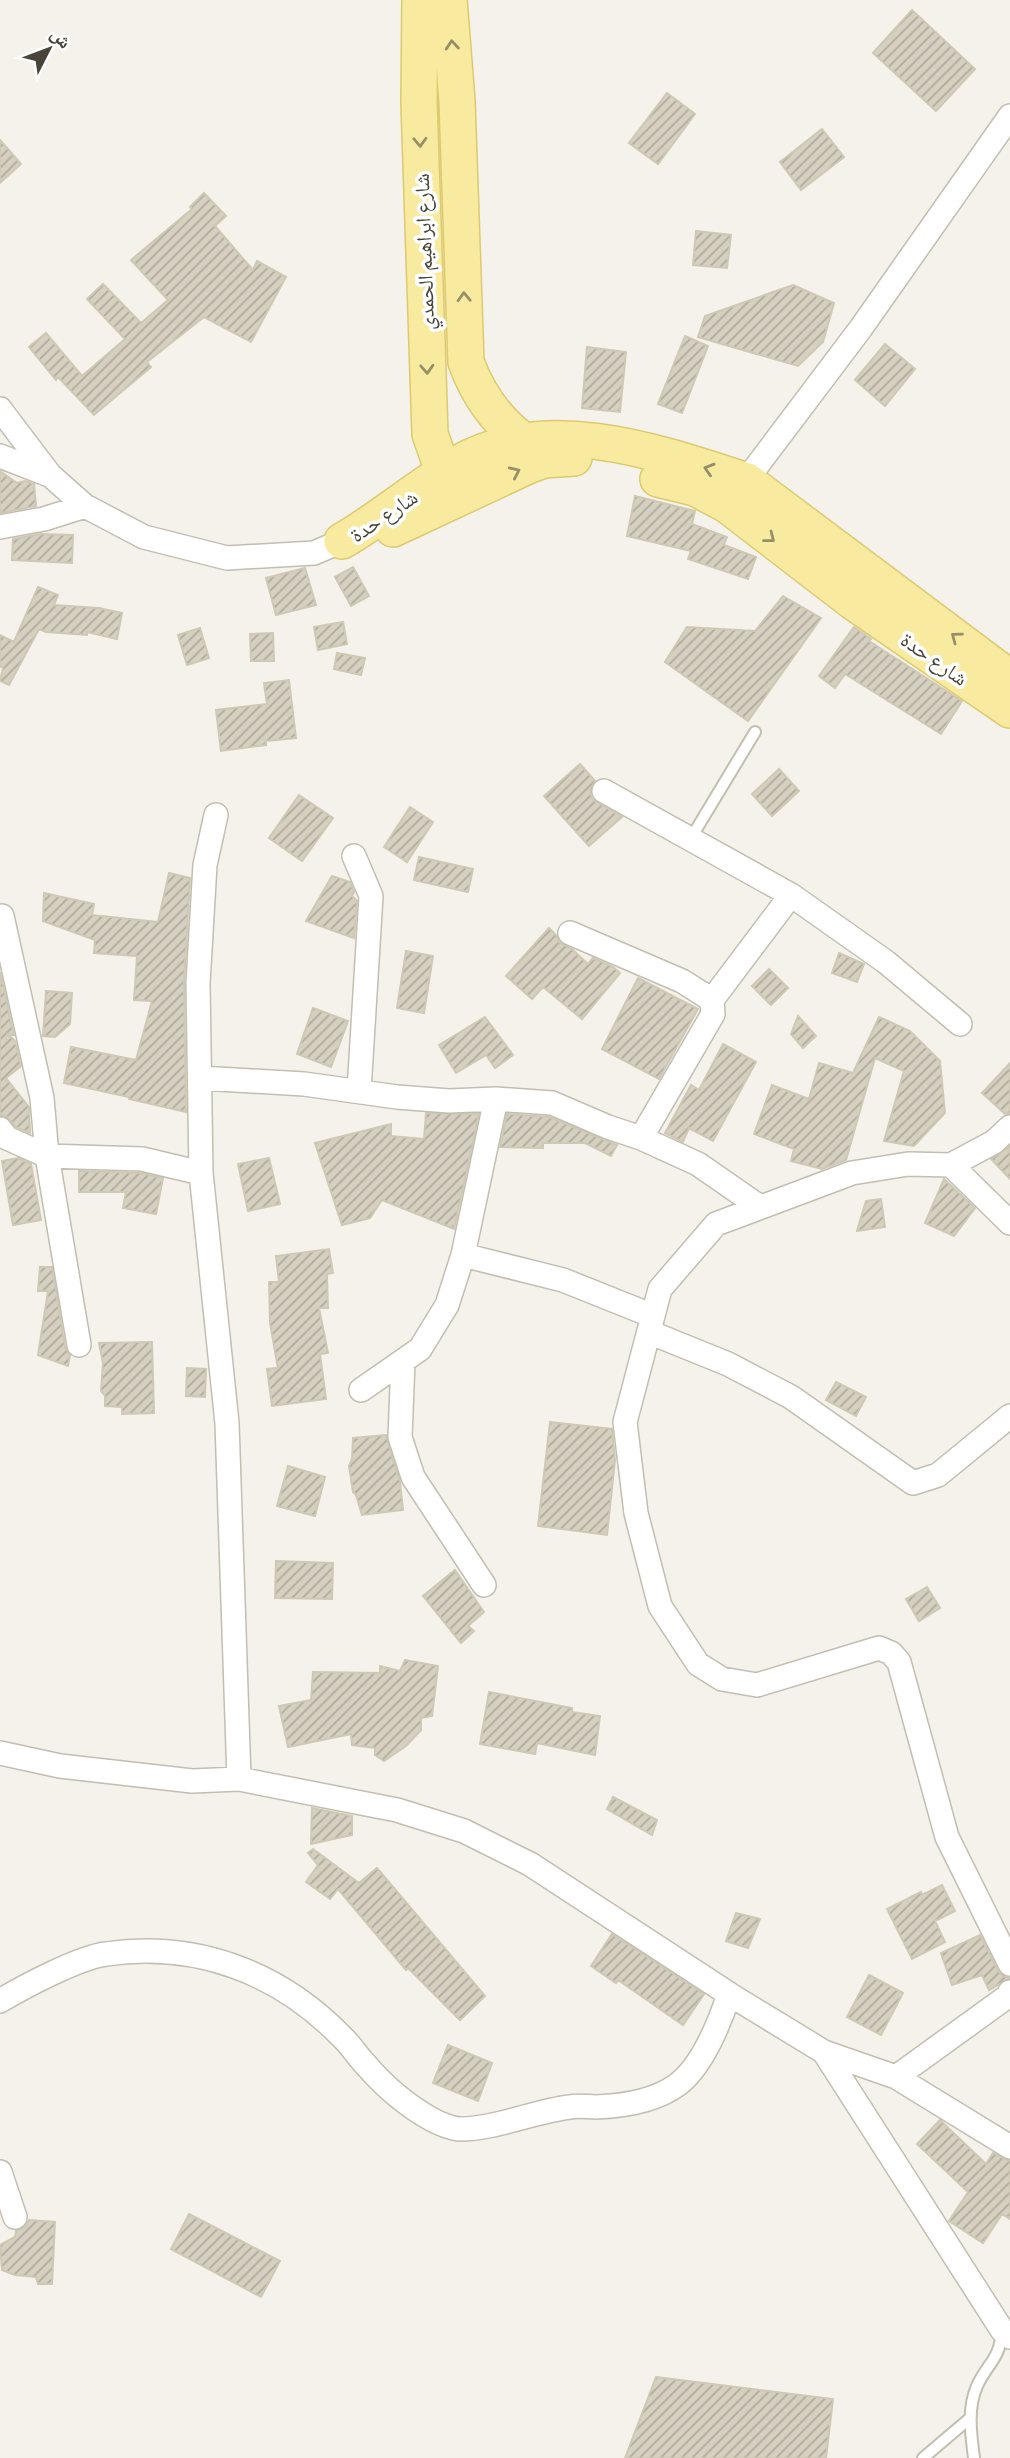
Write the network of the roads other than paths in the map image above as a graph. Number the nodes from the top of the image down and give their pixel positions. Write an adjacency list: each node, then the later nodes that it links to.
1 (420, 0): 4 (main road, شارع ابراهيم الحمدي)
2 (449, 0): 3 (main road, شارع ابراهيم الحمدي, one-way to 2)
3 (457, 101): 4 (main road); 8 (main road, شارع ابراهيم الحمدي, one-way to 3)
4 (419, 102): 7 (main road, شارع ابراهيم الحمدي, one-way to 7)
5 (1010, 116): 12 (street)
6 (0, 409): 10 (street)
7 (430, 434): 11 (main road, شارع ابراهيم الحمدي); 14 (main road)
8 (524, 442): 11 (main road, شارع حدة); 12 (main road, شارع حدة, one-way to 8)
9 (0, 456): 10 (street)
10 (50, 475): 13 (street)
11 (448, 487): 12 (main road, شارع حدة, one-way to 12); 14 (main road, شارع حدة); 16 (main road, شارع حدة)
12 (737, 493): 17 (main road, شارع حدة, one-way to 12); 18 (main road, شارع حدة, one-way to 18)
13 (85, 506): 15 (street); 16 (street)
14 (385, 513): 16 (main road, شارع حدة)
15 (0, 527)
16 (342, 541)
17 (1010, 678)
18 (1010, 710)
19 (755, 732): 22 (lane)
20 (604, 791): 22 (street)
21 (216, 815): 29 (street)
22 (691, 838): 24 (street)
23 (354, 856): 30 (street)
24 (791, 895): 27 (street); 28 (street)
25 (2, 916): 35 (street)
26 (570, 933): 27 (street)
27 (712, 1000): 34 (street)
28 (960, 1024)
29 (201, 1078): 30 (street); 37 (street)
30 (359, 1091): 31 (street)
31 (496, 1099): 34 (street); 40 (street)
32 (1010, 1127): 36 (street)
33 (0, 1129): 35 (street)
34 (642, 1138): 38 (street)
35 (47, 1156): 37 (street); 42 (street)
36 (951, 1165): 38 (street); 39 (street)
37 (201, 1173): 48 (street)
38 (760, 1207): 41 (street)
39 (1010, 1223)
40 (463, 1255): 41 (street); 43 (street)
41 (651, 1324): 45 (street); 49 (street)
42 (79, 1345)
43 (403, 1361): 44 (street); 46 (street)
44 (361, 1390)
45 (1010, 1416)
46 (484, 1585)
47 (0, 1752): 48 (street)
48 (239, 1779): 51 (street)
49 (1010, 1964)
50 (1010, 1992): 54 (street)
51 (729, 1994): 52 (street); 53 (street)
52 (0, 2001)
53 (824, 2052): 54 (street); 58 (street)
54 (896, 2077): 55 (street)
55 (1010, 2147)
56 (0, 2172): 57 (street)
57 (15, 2217)
58 (1006, 2334): 59 (lane)
59 (969, 2419): 60 (lane); 61 (lane)
60 (923, 2458)
61 (974, 2458)

